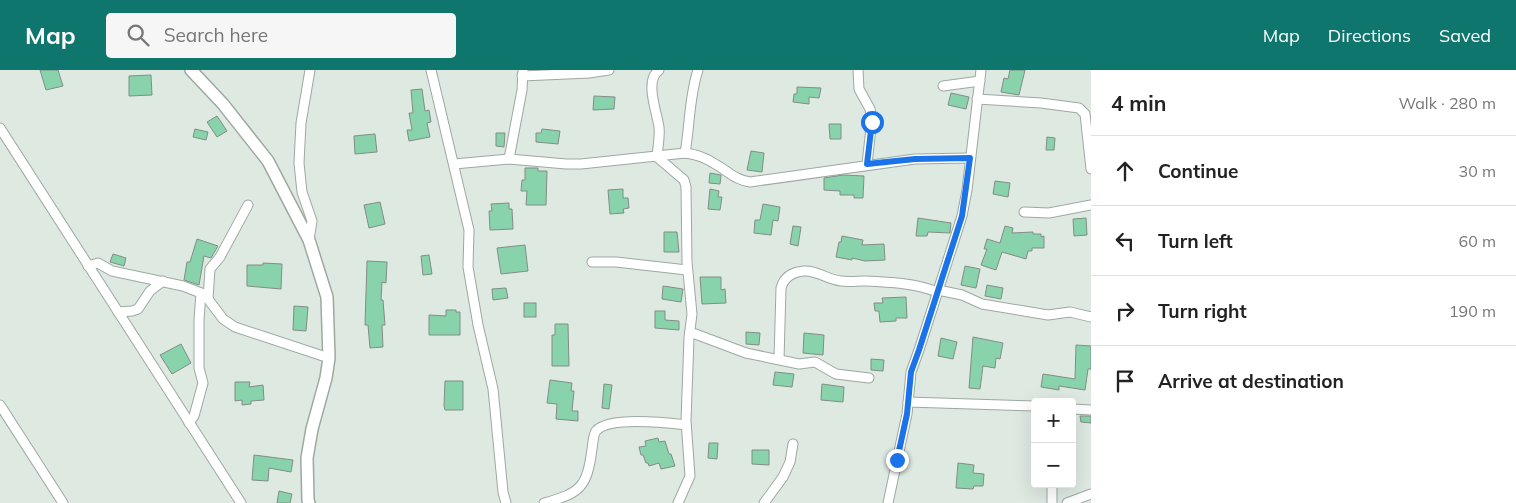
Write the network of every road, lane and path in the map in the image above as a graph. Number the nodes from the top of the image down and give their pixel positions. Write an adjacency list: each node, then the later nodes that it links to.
1 (191, 70): 24 (street)
2 (310, 70): 24 (street)
3 (431, 70): 18 (street)
4 (609, 70): 9 (street)
5 (659, 70): 15 (street)
6 (698, 70): 14 (street)
7 (858, 70): 19 (street)
8 (981, 70): 10 (street)
9 (523, 73): 17 (street)
10 (980, 81): 11 (street); 12 (street)
11 (943, 86)
12 (977, 99): 16 (street); 20 (street)
13 (0, 128): 26 (street)
14 (685, 152): 15 (street); 19 (street)
15 (656, 156): 17 (street); 27 (street)
16 (970, 158): 19 (street); 29 (street)
17 (509, 159): 18 (street)
18 (454, 164): 50 (street)
19 (867, 164)
20 (1091, 169)
21 (248, 205): 30 (street)
22 (1091, 206): 23 (street)
23 (1024, 212)
24 (309, 240): 34 (street)
25 (592, 262): 27 (street)
26 (88, 266): 28 (street); 31 (street)
27 (687, 270): 33 (street)
28 (163, 281): 30 (street); 31 (street)
29 (937, 291): 32 (street); 35 (street); 37 (street)
30 (205, 296): 34 (street); 42 (street)
31 (118, 312): 42 (street)
32 (1091, 317)
33 (690, 332): 35 (street); 43 (street)
34 (329, 358): 49 (street)
35 (779, 359): 36 (street)
36 (869, 378)
37 (908, 402): 39 (street); 54 (street)
38 (0, 406): 47 (street)
39 (1031, 406)
40 (1076, 408): 41 (street)
41 (1091, 410)
42 (188, 423): 48 (street)
43 (686, 425): 51 (street); 52 (street)
44 (793, 444): 53 (street)
45 (1052, 488): 55 (street)
46 (1091, 494): 56 (street)
47 (63, 503)
48 (240, 503)
49 (310, 503)
50 (506, 503)
51 (544, 503)
52 (678, 503)
53 (764, 503)
54 (888, 503)
55 (1052, 503)
56 (1067, 503)

